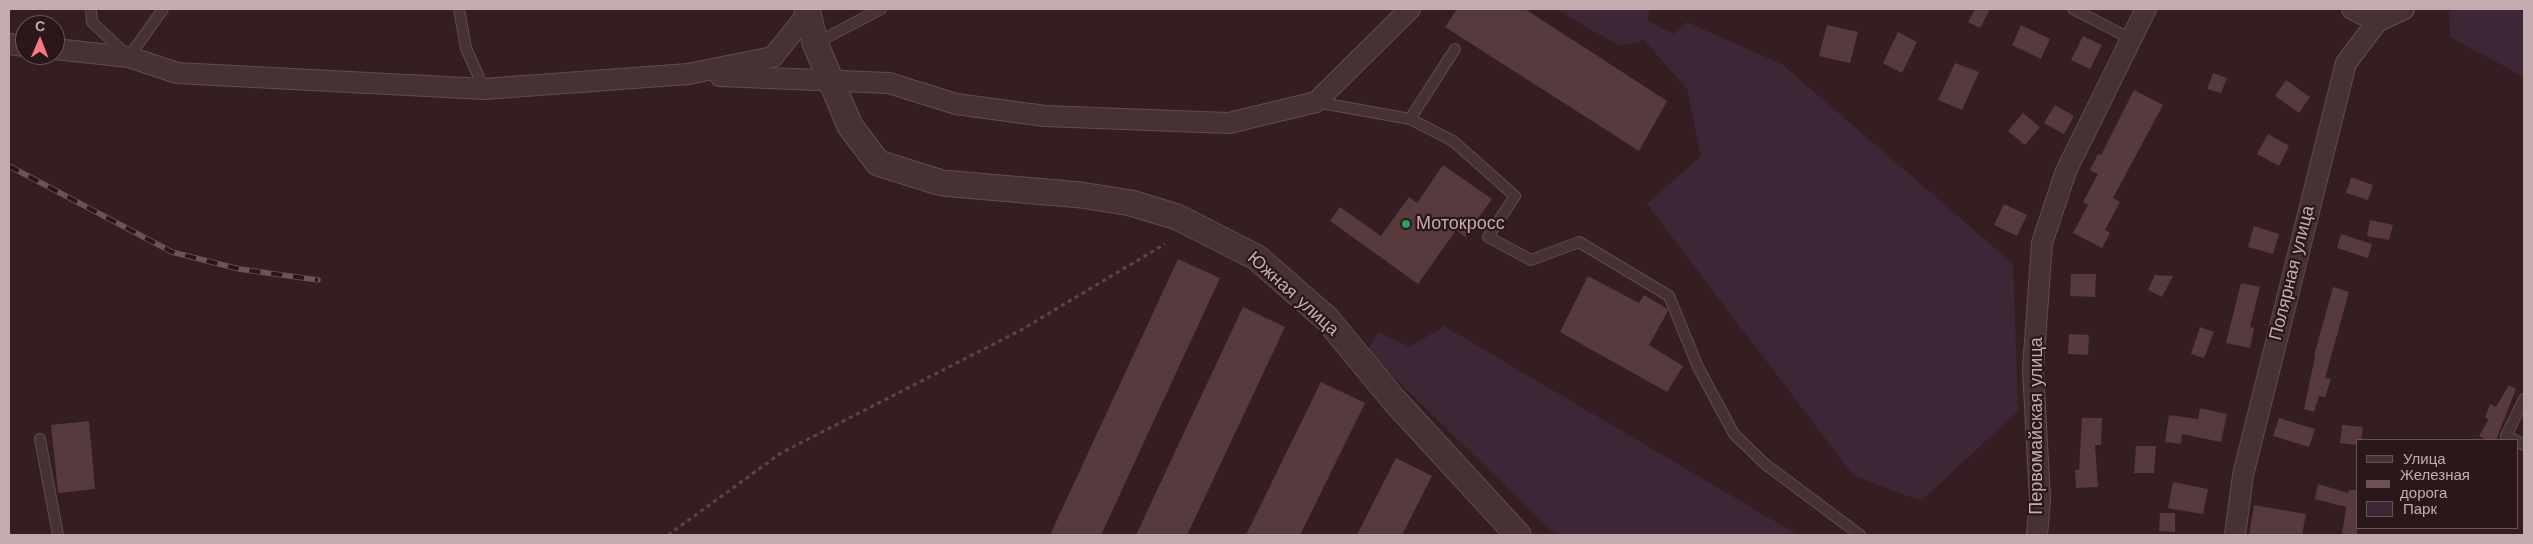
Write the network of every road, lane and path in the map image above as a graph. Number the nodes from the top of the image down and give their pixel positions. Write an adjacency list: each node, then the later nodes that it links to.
1 (91, 9): 16 (lane)
2 (162, 9): 16 (lane)
3 (459, 9): 19 (lane)
4 (881, 9): 13 (lane)
5 (1410, 9): 20 (street)
6 (2073, 9): 12 (lane)
7 (2146, 9): 12 (street, Первомайская улица)
8 (2352, 9): 11 (street)
9 (2404, 9): 11 (street)
10 (808, 11): 13 (street, Южная улица); 17 (street)
11 (2377, 22): 31 (street, Полярная улица)
12 (2131, 38): 30 (street, Первомайская улица)
13 (815, 43): 18 (street, Южная улица)
14 (1455, 49): 21 (lane)
15 (65, 50): 16 (street)
16 (129, 57): 19 (street)
17 (688, 74): 18 (street); 19 (street)
18 (832, 81): 20 (street); 28 (street, Южная улица)
19 (484, 89)
20 (1316, 102): 21 (lane)
21 (1410, 119): 29 (lane)
22 (1165, 244): 27 (path)
23 (2524, 399): 25 (lane)
24 (40, 439): 26 (lane)
25 (2512, 439)
26 (58, 535)
27 (668, 535)
28 (1518, 535)
29 (1860, 535)
30 (2037, 535)
31 (2235, 535)

